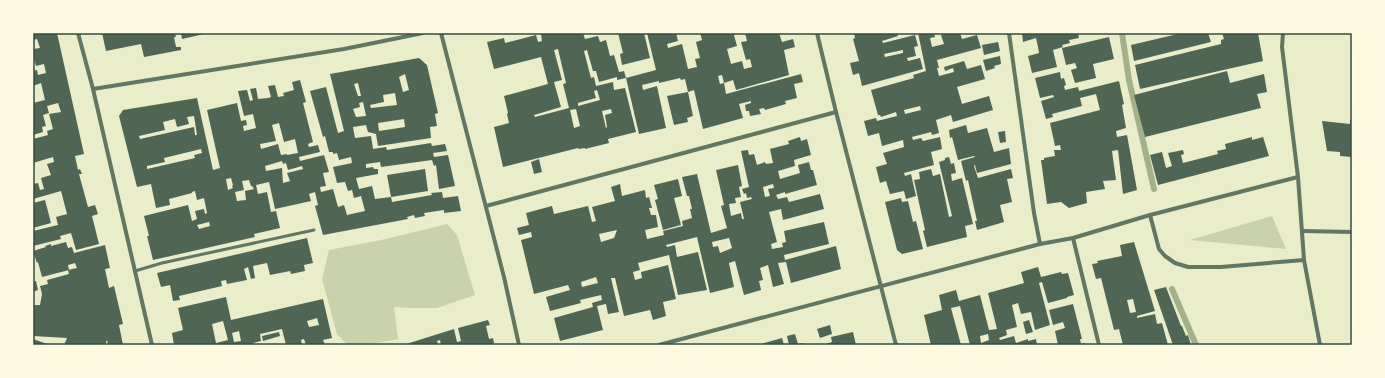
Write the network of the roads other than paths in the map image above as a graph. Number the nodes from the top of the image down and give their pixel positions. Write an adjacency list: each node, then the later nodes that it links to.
1 (78, 33): 7 (street)
2 (423, 33): 7 (street)
3 (442, 33): 10 (street)
4 (817, 33): 8 (street)
5 (1009, 33): 16 (street)
6 (1283, 33): 9 (street)
7 (93, 89): 18 (street)
8 (836, 112): 10 (street); 19 (street)
9 (1298, 177): 11 (street); 13 (street)
10 (486, 206): 21 (street)
11 (1150, 214): 15 (street); 17 (street)
12 (314, 230): 18 (lane)
13 (1303, 231): 14 (street); 17 (street)
14 (1352, 232)
15 (1072, 238): 16 (street); 24 (street)
16 (1040, 244): 19 (street)
17 (1304, 260): 25 (street)
18 (135, 271): 20 (street)
19 (881, 286): 22 (street); 23 (street)
20 (152, 345)
21 (519, 345)
22 (659, 345)
23 (896, 345)
24 (1099, 345)
25 (1320, 345)

